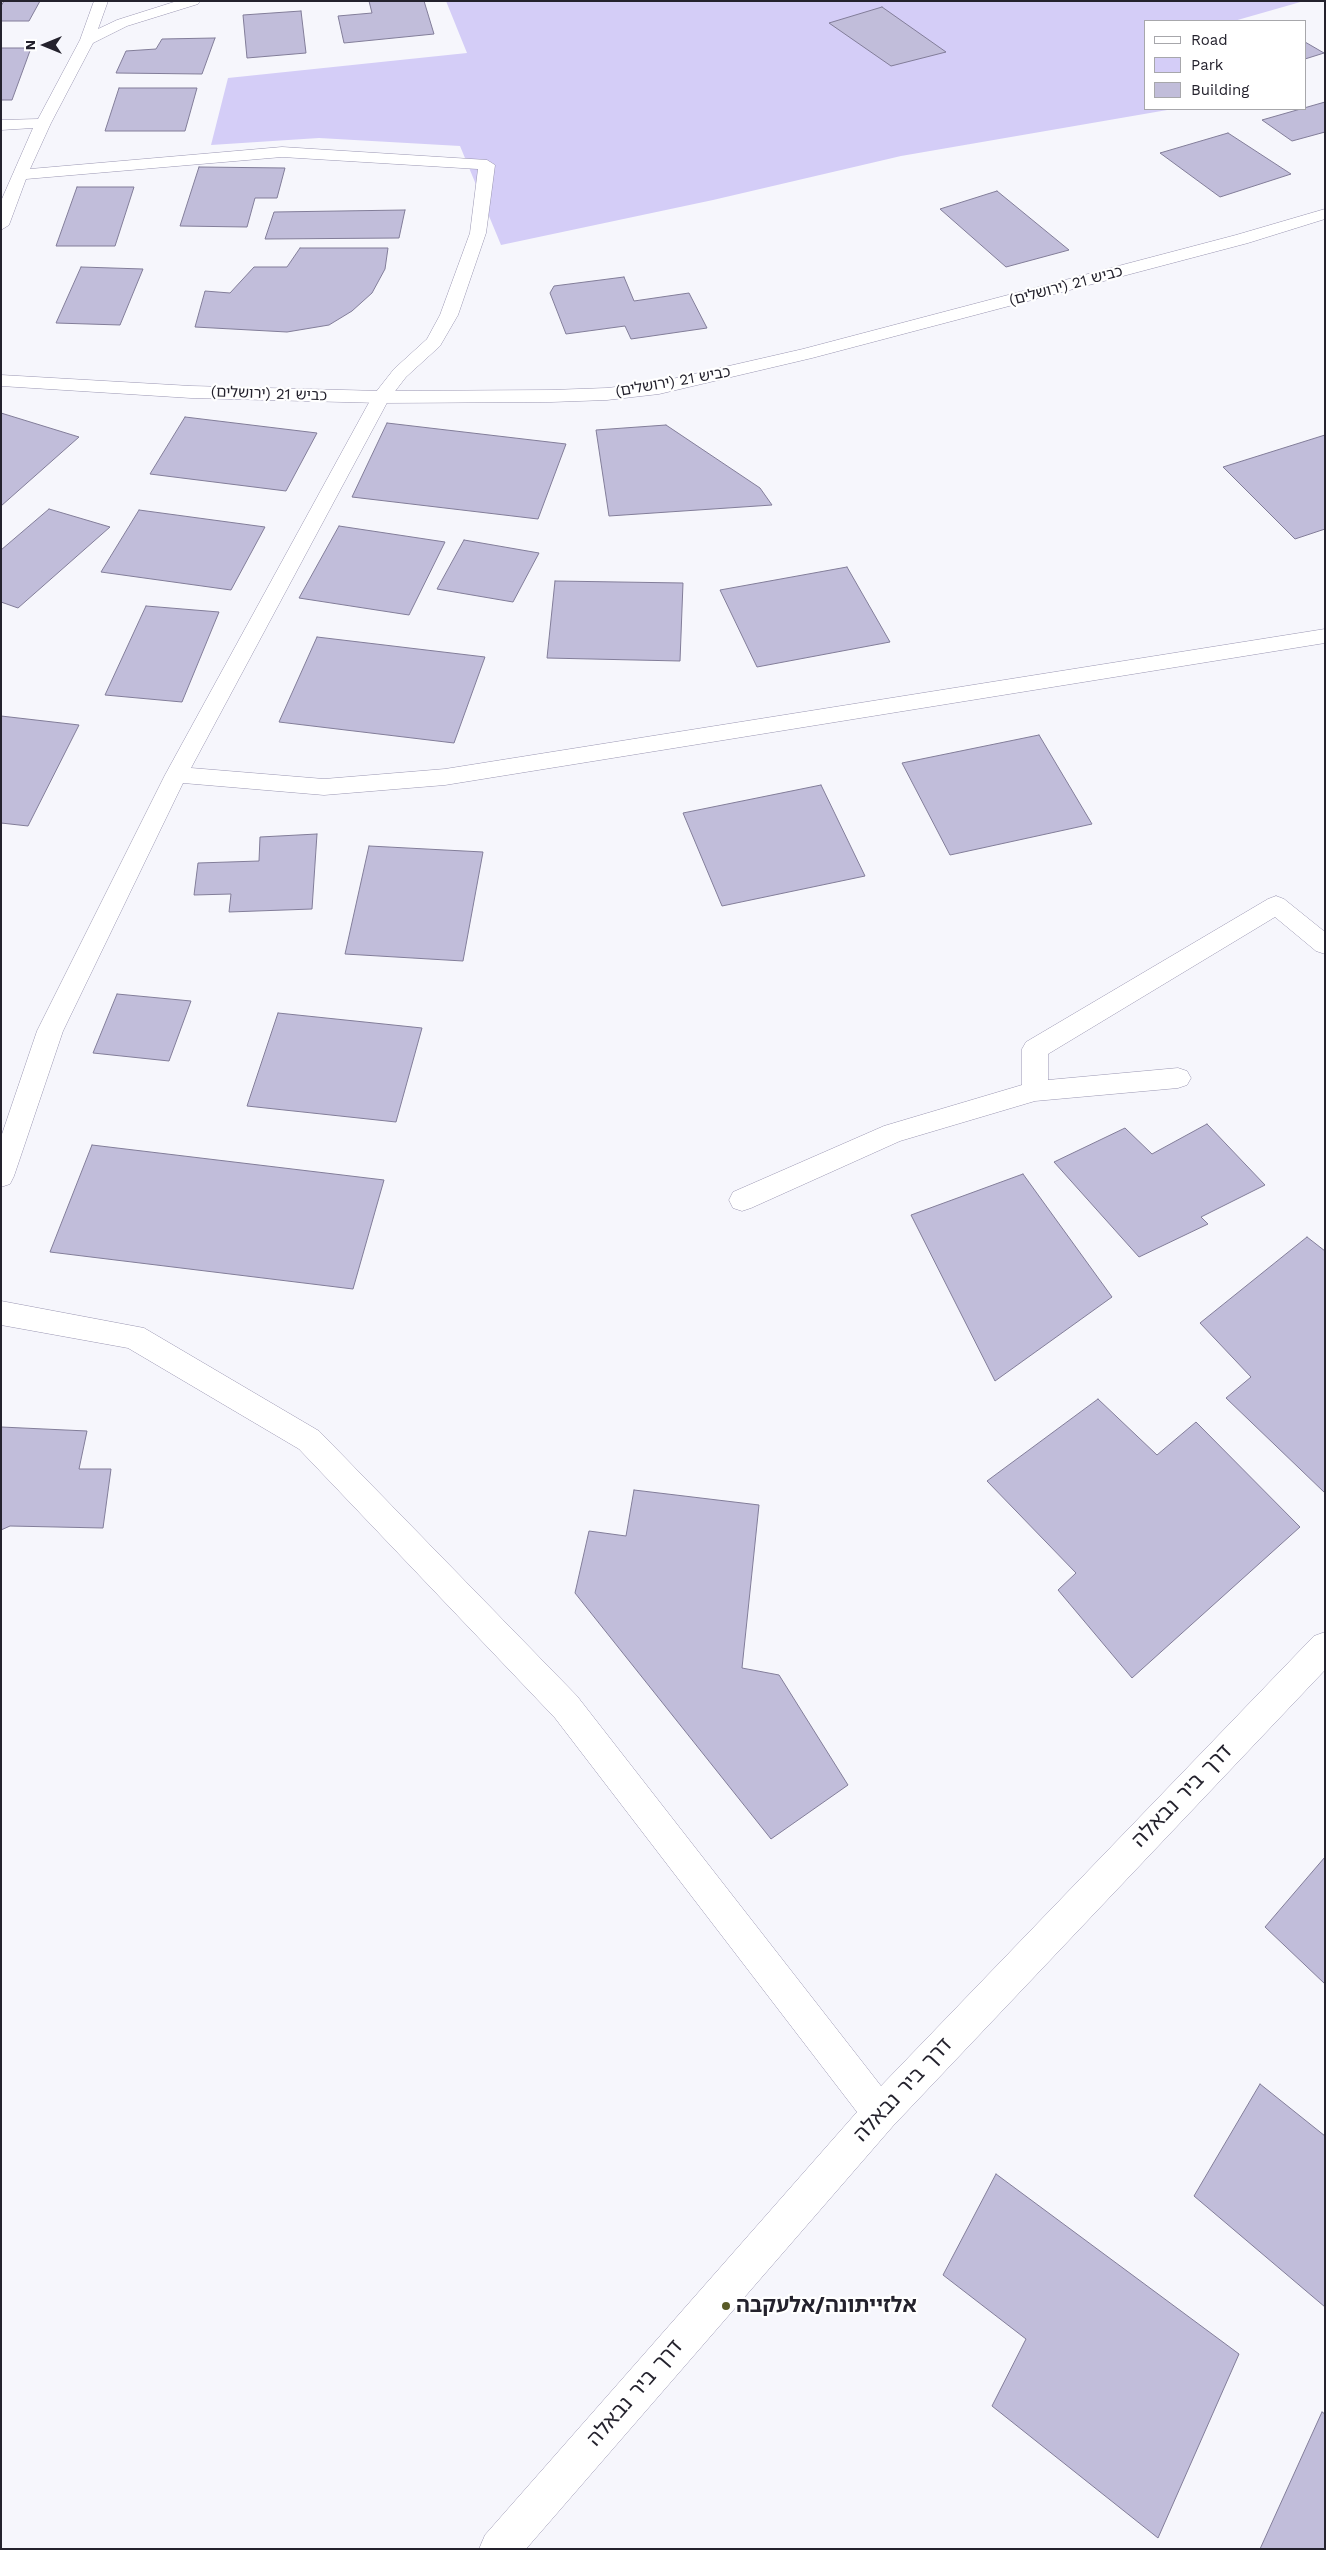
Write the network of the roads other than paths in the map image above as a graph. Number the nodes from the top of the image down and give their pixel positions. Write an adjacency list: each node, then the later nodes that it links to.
1 (101, 1): 3 (street)
2 (193, 1): 3 (street)
3 (87, 40): 4 (street)
4 (43, 123): 5 (street); 6 (street)
5 (1, 126)
6 (19, 175): 8 (street); 10 (street)
7 (1325, 214): 10 (street, כביש 21 (ירושלים))
8 (1, 225)
9 (1, 380): 10 (street, כביש 21 (ירושלים))
10 (381, 397): 12 (street)
11 (1325, 636): 12 (street)
12 (176, 775): 16 (street)
13 (1325, 945): 15 (street)
14 (1178, 1078): 15 (street)
15 (1035, 1091): 17 (street)
16 (1, 1176)
17 (742, 1200)
18 (5, 1318): 20 (street)
19 (1325, 1647): 20 (street, דרך ביר נבאלה)
20 (880, 2113): 21 (street, דרך ביר נבאלה)
21 (499, 2549)

